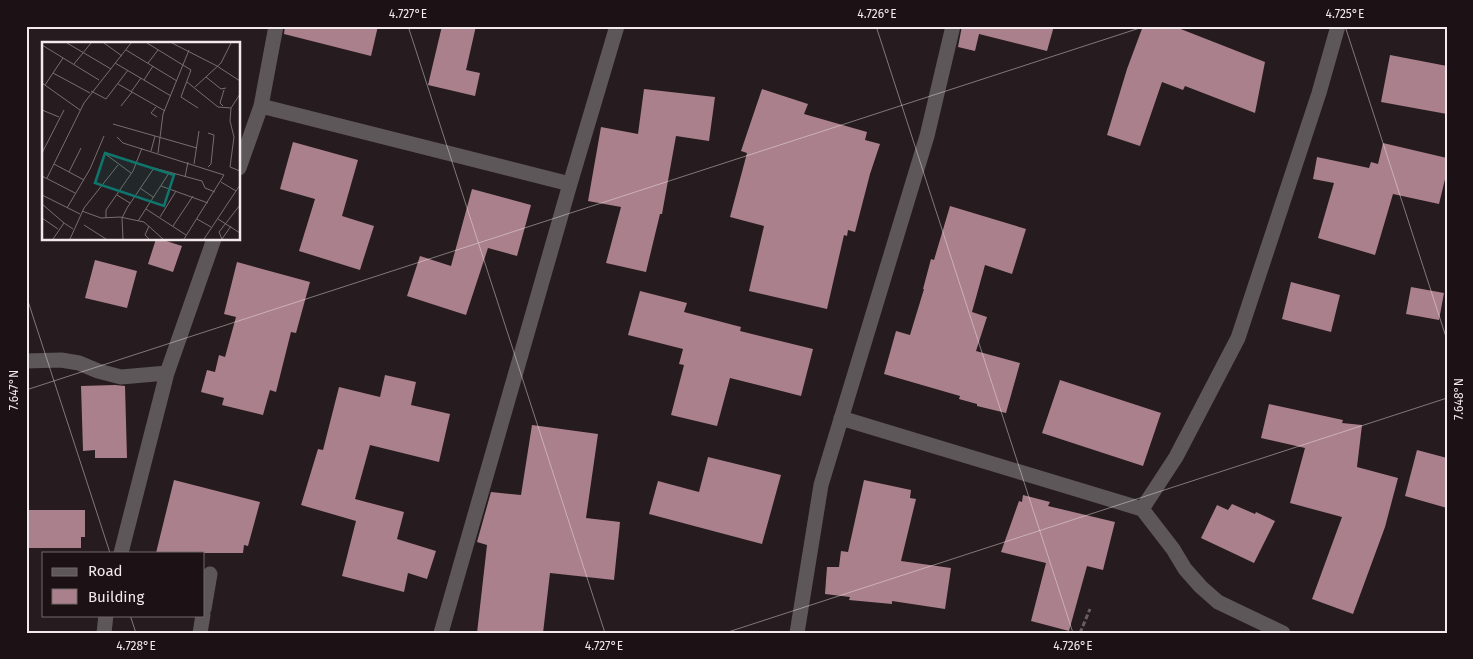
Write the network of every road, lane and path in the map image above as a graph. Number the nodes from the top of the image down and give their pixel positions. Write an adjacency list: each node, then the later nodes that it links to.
1 (276, 26): 5 (street)
2 (617, 26): 7 (street)
3 (953, 26): 11 (street)
4 (1338, 26): 12 (street)
5 (261, 106): 6 (street); 7 (street)
6 (240, 165)
7 (570, 184): 21 (street)
8 (214, 240): 10 (street)
9 (26, 361): 10 (street)
10 (167, 373): 13 (street)
11 (841, 418): 12 (street); 22 (street)
12 (1142, 509): 24 (street)
13 (121, 552)
14 (210, 574): 15 (street)
15 (205, 604)
16 (1090, 609): 23 (path)
17 (106, 616): 19 (street)
18 (203, 616): 20 (street)
19 (104, 633)
20 (200, 633)
21 (441, 633)
22 (797, 633)
23 (1080, 633)
24 (1283, 633)

